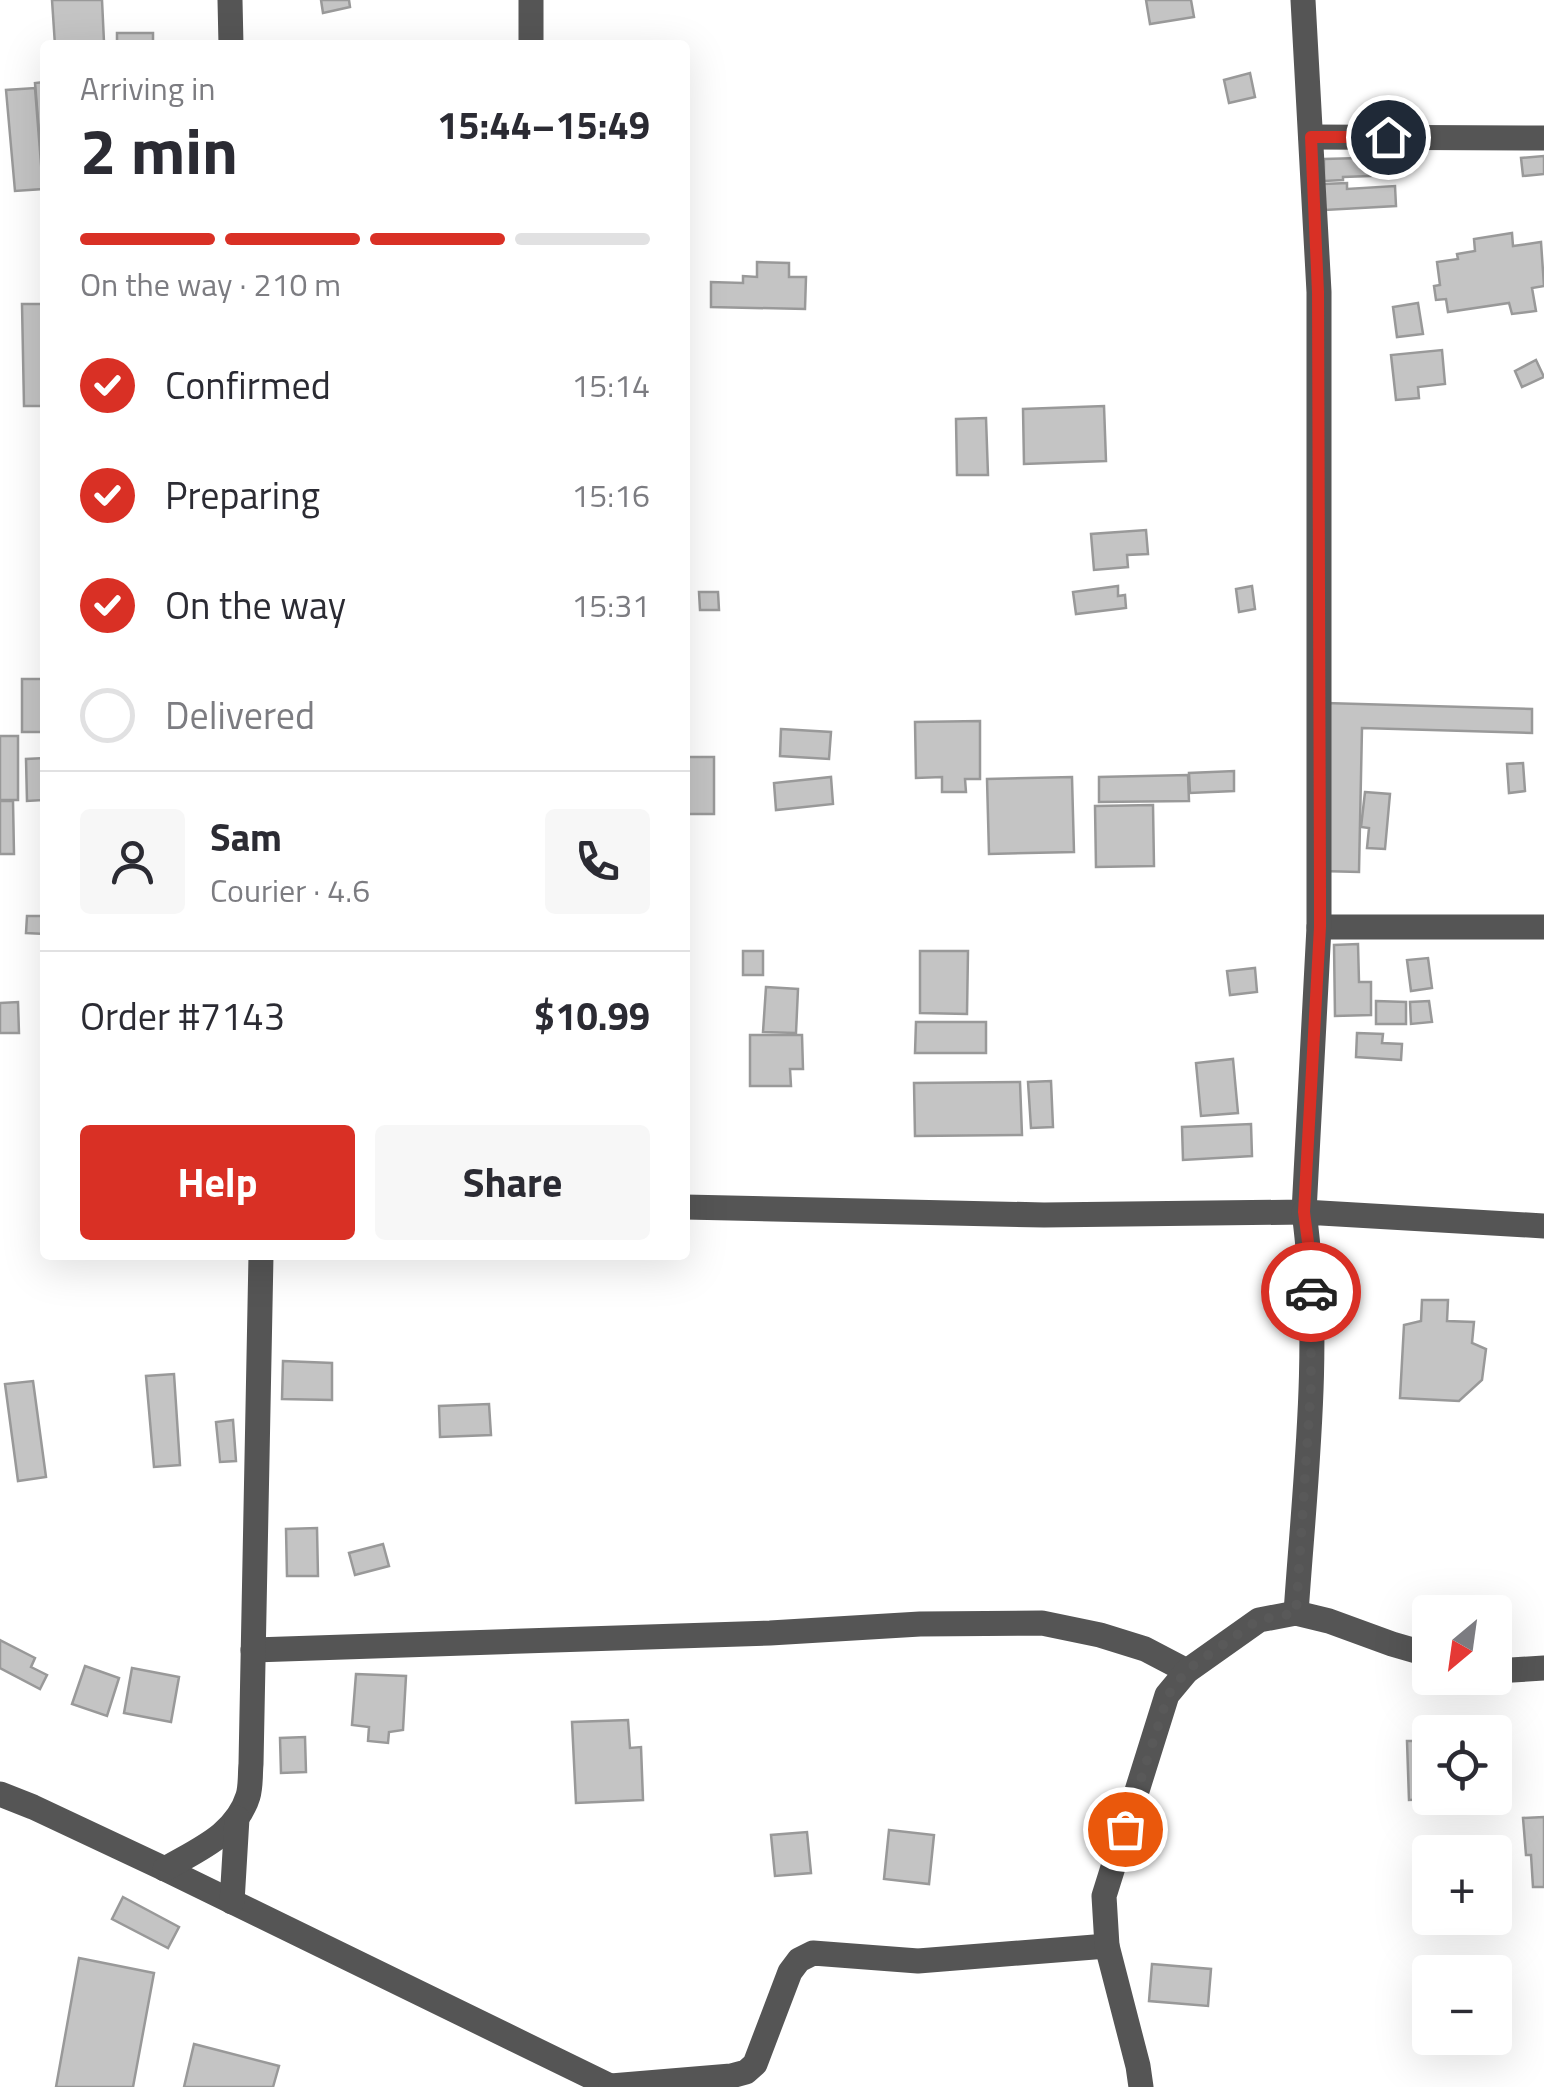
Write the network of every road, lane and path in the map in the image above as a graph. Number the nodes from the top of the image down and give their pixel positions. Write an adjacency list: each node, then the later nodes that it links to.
1 (230, 0): 4 (street)
2 (531, 0): 5 (street)
3 (1304, 0): 6 (street)
4 (231, 40)
5 (531, 40)
6 (1311, 137): 7 (street); 8 (street)
7 (1544, 138)
8 (1320, 927): 9 (street); 11 (street)
9 (1544, 927)
10 (690, 1207): 11 (street)
11 (1304, 1212): 12 (street); 14 (street)
12 (1544, 1226)
13 (261, 1260): 15 (street)
14 (1296, 1613): 16 (street); 18 (street)
15 (253, 1650): 18 (street); 21 (street)
16 (1412, 1650)
17 (1544, 1668): 19 (street)
18 (1187, 1670): 24 (street)
19 (1512, 1670)
20 (0, 1794): 22 (street)
21 (237, 1818): 22 (street); 23 (street)
22 (165, 1869): 23 (street)
23 (232, 1902): 25 (street)
24 (1107, 1946): 25 (street); 26 (street)
25 (612, 2087)
26 (1141, 2087)

